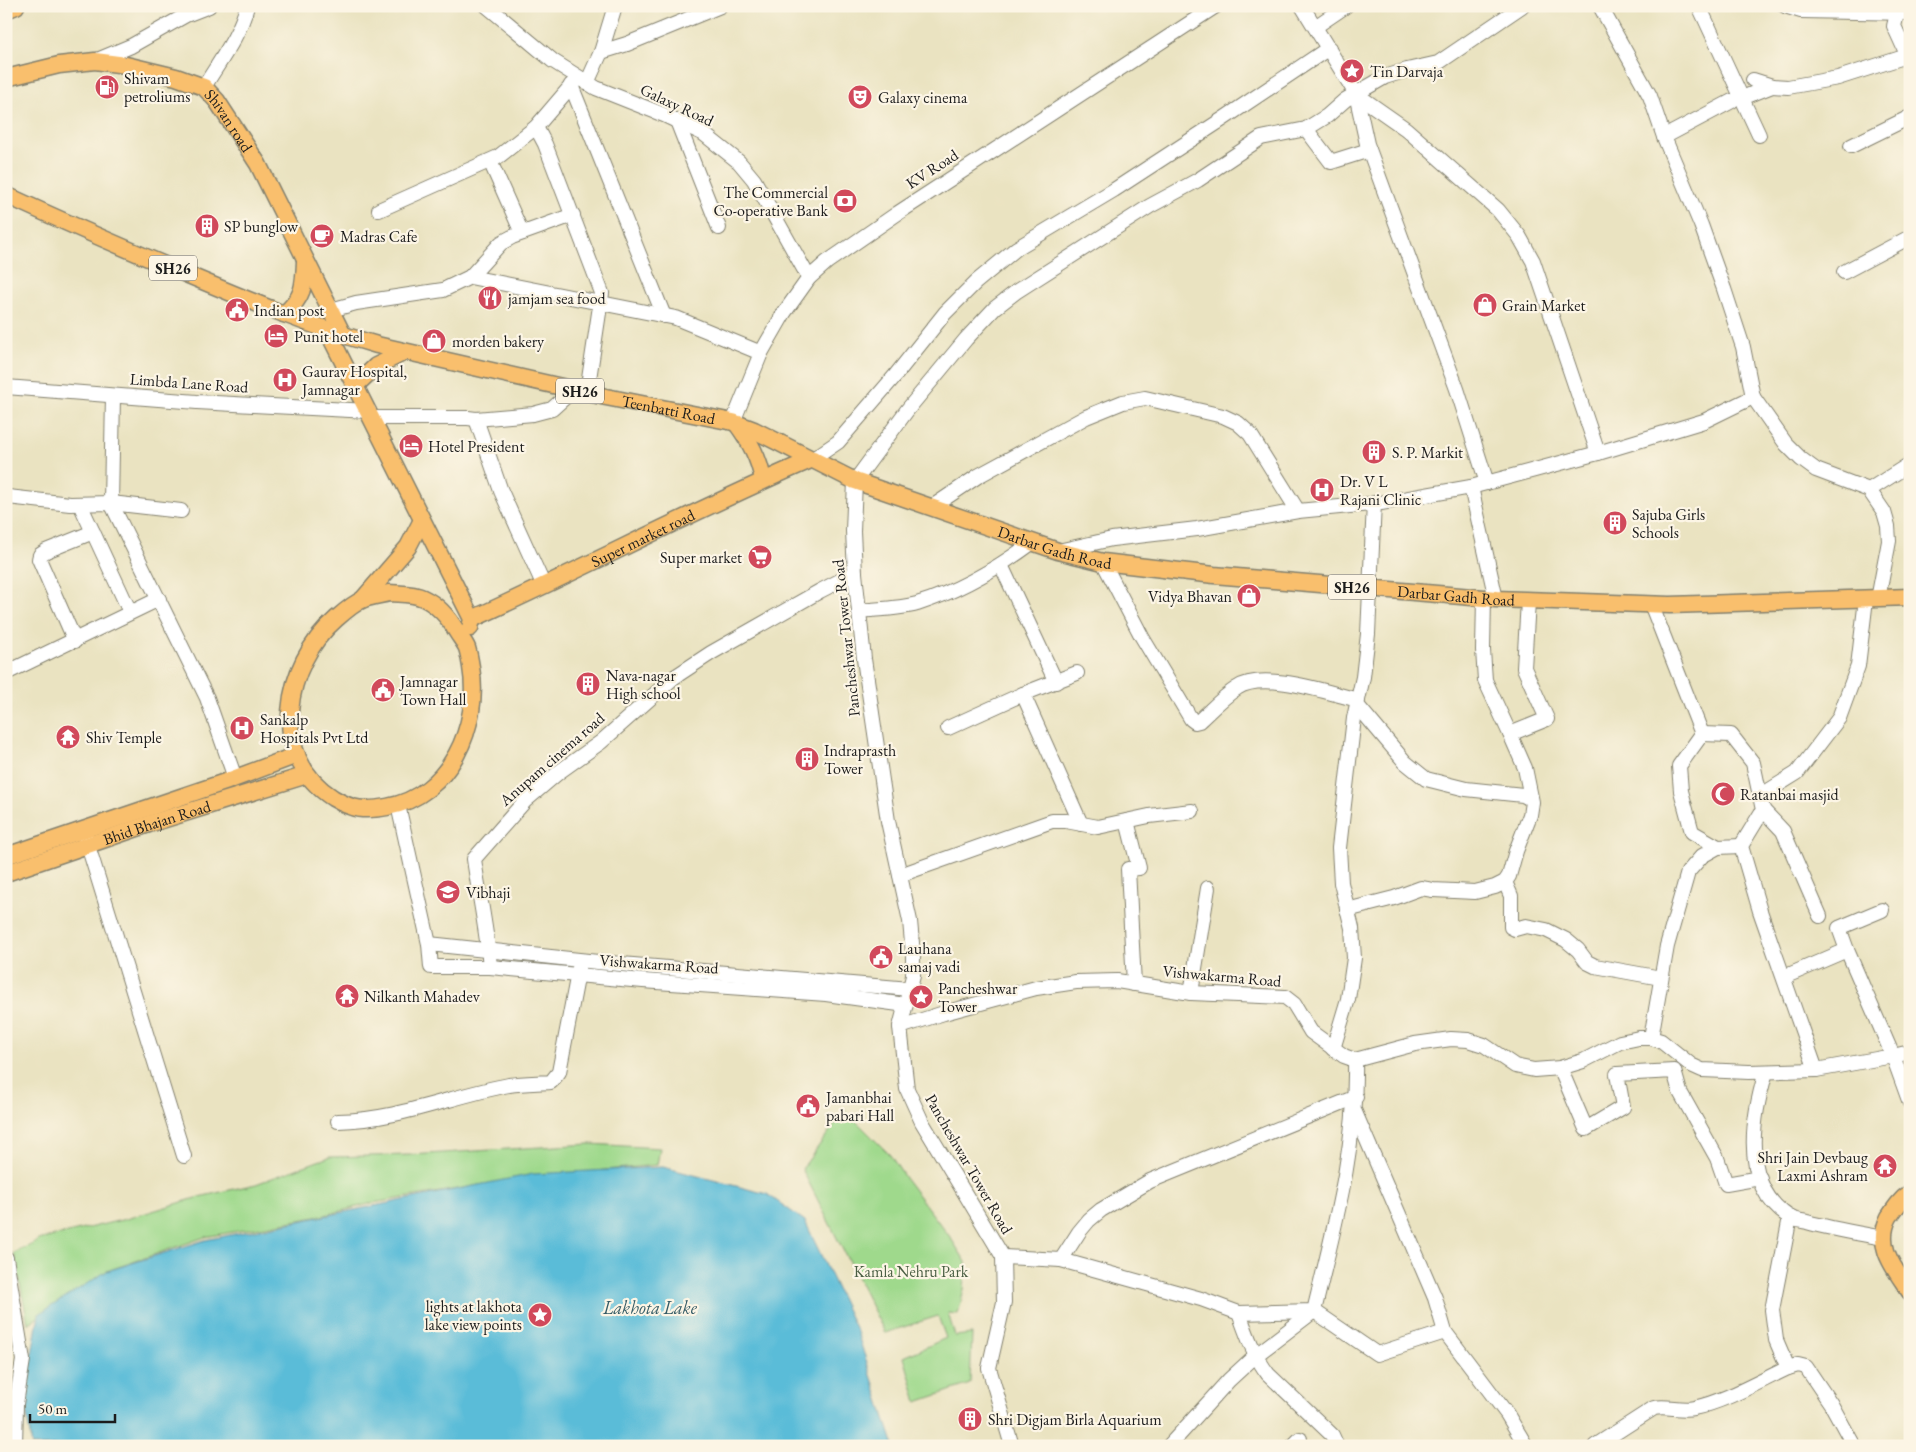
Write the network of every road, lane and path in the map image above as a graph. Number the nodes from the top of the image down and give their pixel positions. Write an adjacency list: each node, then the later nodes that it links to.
1 (16, 6): 14 (main road)
2 (209, 6): 20 (street)
3 (247, 6): 25 (street)
4 (487, 6): 23 (street, Galaxy Road)
5 (615, 6): 18 (street)
6 (720, 6): 18 (street)
7 (1216, 6): 46 (street, KV Road)
8 (1302, 6): 16 (street)
9 (1346, 6): 16 (street)
10 (1522, 6): 26 (street)
11 (1600, 6): 33 (street)
12 (1699, 6): 27 (street)
13 (1785, 6): 15 (street)
14 (6, 10)
15 (1902, 10): 19 (street)
16 (1316, 27): 17 (street)
17 (1329, 48): 26 (street); 63 (street)
18 (601, 52): 23 (street)
19 (1908, 59): 24 (street)
20 (95, 61): 21 (main road, Shivan road); 25 (main road, Shivan road)
21 (6, 78)
22 (1753, 80): 24 (street)
23 (579, 82): 29 (street, Galaxy Road); 30 (street); 50 (street)
24 (1772, 86): 27 (street)
25 (204, 87): 43 (main road, Shivan road)
26 (1356, 94): 31 (street); 35 (street); 62 (street)
27 (1737, 100): 32 (street); 33 (street)
28 (1910, 117): 34 (street)
29 (677, 121): 40 (street); 46 (street, Galaxy Road)
30 (536, 127): 36 (street); 39 (street)
31 (1306, 129): 35 (street); 66 (street)
32 (1759, 135)
33 (1664, 137): 58 (street)
34 (1851, 146)
35 (1369, 150): 67 (street)
36 (490, 161): 38 (street); 41 (street)
37 (6, 195): 49 (main road, SH26)
38 (379, 210)
39 (573, 215): 41 (street); 47 (street)
40 (719, 228)
41 (522, 233): 45 (street)
42 (1910, 237): 44 (street)
43 (306, 258): 48 (main road, Shivan road); 49 (main road)
44 (1844, 272)
45 (470, 277): 47 (street); 48 (street)
46 (809, 278): 53 (street, KV Road)
47 (602, 303): 50 (street); 56 (street)
48 (331, 310): 51 (main road, Shivan road)
49 (284, 314): 51 (main road, SH26)
50 (664, 316): 53 (street)
51 (335, 333): 52 (main road, Teenbatti Road / SH26); 54 (main road, Shivan road)
52 (406, 352): 54 (main road); 56 (main road, Teenbatti Road / SH26)
53 (761, 353): 61 (street, KV Road)
54 (356, 386): 59 (main road, Shivan road)
55 (6, 387): 57 (street, Limbda Lane Road)
56 (580, 391): 60 (street, Limbda Lane Road); 61 (main road, Teenbatti Road / SH26)
57 (113, 396): 59 (street, Limbda Lane Road); 71 (street)
58 (1754, 397): 62 (street); 69 (street)
59 (371, 415): 60 (street, Limbda Lane Road); 77 (main road, Shivan road)
60 (476, 420): 84 (street)
61 (735, 423): 63 (main road, Teenbatti Road / SH26); 65 (main road)
62 (1598, 453): 67 (street)
63 (813, 459): 65 (main road, Super market road); 66 (main road, Darbar Gadh Road / SH26)
64 (1910, 464): 69 (street)
65 (763, 480): 84 (main road, Super market road)
66 (855, 481): 74 (main road, Darbar Gadh Road / SH26); 83 (street, Pancheshwar Tower Road)
67 (1487, 483): 68 (street)
68 (1471, 487): 72 (street); 88 (street)
69 (1869, 490): 89 (street)
70 (8, 497): 73 (street)
71 (111, 503): 73 (street); 75 (street); 87 (street)
72 (1374, 503): 76 (street); 85 (street)
73 (80, 504): 78 (street)
74 (932, 507): 76 (street); 79 (main road, Darbar Gadh Road / SH26)
75 (181, 511)
76 (1298, 511): 80 (street)
77 (422, 520): 90 (main road); 95 (main road)
78 (93, 532): 94 (street); 96 (street)
79 (1033, 542): 80 (main road, Darbar Gadh Road / SH26); 82 (street)
80 (1058, 551): 81 (main road, Darbar Gadh Road / SH26)
81 (1103, 562): 85 (main road, Darbar Gadh Road / SH26); 102 (street)
82 (1001, 565): 93 (street); 100 (street)
83 (855, 573): 93 (street, Pancheshwar Tower Road); 129 (street, Anupam cinema road)
84 (544, 586): 95 (main road, Super market road)
85 (1369, 588): 88 (main road, Darbar Gadh Road / SH26); 102 (street)
86 (1910, 597): 89 (main road, Darbar Gadh Road / SH26)
87 (159, 599): 94 (street); 108 (street)
88 (1490, 599): 91 (main road, Darbar Gadh Road / SH26); 104 (street)
89 (1872, 599): 92 (main road, Darbar Gadh Road / SH26); 109 (street)
90 (363, 600): 97 (main road); 106 (main road)
91 (1528, 600): 92 (main road, Darbar Gadh Road / SH26); 104 (street)
92 (1651, 604): 105 (street)
93 (859, 611): 121 (street, Pancheshwar Tower Road)
94 (130, 612): 96 (street)
95 (472, 619): 97 (main road)
96 (74, 640): 98 (street)
97 (467, 648): 111 (main road)
98 (6, 673)
99 (1077, 673): 100 (street)
100 (1056, 682): 101 (street)
101 (1023, 694): 103 (street); 115 (street)
102 (1358, 703): 110 (street); 124 (street)
103 (948, 728)
104 (1510, 734): 110 (street)
105 (1702, 734): 109 (street); 118 (street)
106 (297, 755): 107 (main road); 108 (main road, Bhid Bhajan Road)
107 (308, 775): 111 (main road); 116 (main road, Bhid Bhajan Road)
108 (235, 778): 116 (main road, Bhid Bhajan Road)
109 (1760, 796): 112 (street)
110 (1531, 798): 122 (street)
111 (398, 805): 127 (street, Vishwakarma Road)
112 (1763, 810): 117 (street); 126 (street)
113 (1192, 811): 114 (street)
114 (1127, 821): 115 (street); 135 (street)
115 (1081, 824): 121 (street)
116 (85, 837): 119 (main road, Bhid Bhajan Road); 120 (main road, Bhid Bhajan Road); 151 (street)
117 (1741, 846): 118 (street); 133 (street)
118 (1718, 847): 134 (street)
119 (6, 856)
120 (6, 872)
121 (900, 875): 136 (street, Pancheshwar Tower Road)
122 (1505, 882): 124 (street); 134 (street)
123 (1208, 888): 137 (street)
124 (1347, 910): 141 (street)
125 (1882, 910): 128 (street)
126 (1820, 916)
127 (429, 944): 129 (street, Vishwakarma Road); 131 (street, Vishwakarma Road)
128 (1847, 950): 133 (street); 143 (street)
129 (488, 951): 130 (street, Vishwakarma Road); 131 (street, Anupam cinema road)
130 (580, 960): 132 (street); 136 (street, Vishwakarma Road)
131 (490, 967): 132 (street, Vishwakarma Road)
132 (578, 975): 138 (street, Vishwakarma Road); 150 (street)
133 (1784, 977): 146 (street)
134 (1661, 978): 140 (street)
135 (1134, 984): 137 (street, Vishwakarma Road); 139 (street, Vishwakarma Road)
136 (910, 989): 138 (street, Pancheshwar Tower Road)
137 (1191, 993): 141 (street, Vishwakarma Road)
138 (906, 1005): 139 (street, Pancheshwar Tower Road)
139 (900, 1027): 156 (street, Pancheshwar Tower Road)
140 (1651, 1038): 145 (street); 147 (street)
141 (1333, 1048): 144 (street, Vishwakarma Road)
142 (1910, 1052): 143 (street)
143 (1893, 1056): 146 (street); 149 (street)
144 (1355, 1060): 145 (street); 148 (street)
145 (1560, 1068): 152 (street)
146 (1816, 1070): 147 (street)
147 (1766, 1072): 152 (street)
148 (1355, 1103): 158 (street); 160 (street); 162 (street)
149 (1910, 1103)
150 (338, 1121)
151 (184, 1156)
152 (1760, 1178): 154 (street)
153 (1910, 1193): 155 (main road)
154 (1790, 1218): 155 (street); 164 (street)
155 (1883, 1238): 159 (main road)
156 (1003, 1257): 158 (street); 166 (street, Pancheshwar Tower Road)
157 (6, 1258): 165 (street)
158 (1061, 1260): 161 (street)
159 (1910, 1292)
160 (1314, 1311): 161 (street); 162 (street); 163 (street)
161 (1239, 1313): 163 (street)
162 (1445, 1332): 169 (street)
163 (1255, 1356): 167 (street); 168 (street)
164 (1788, 1368): 170 (street); 171 (street)
165 (15, 1446)
166 (1012, 1446)
167 (1169, 1446)
168 (1337, 1446)
169 (1526, 1446)
170 (1595, 1446)
171 (1854, 1446)

